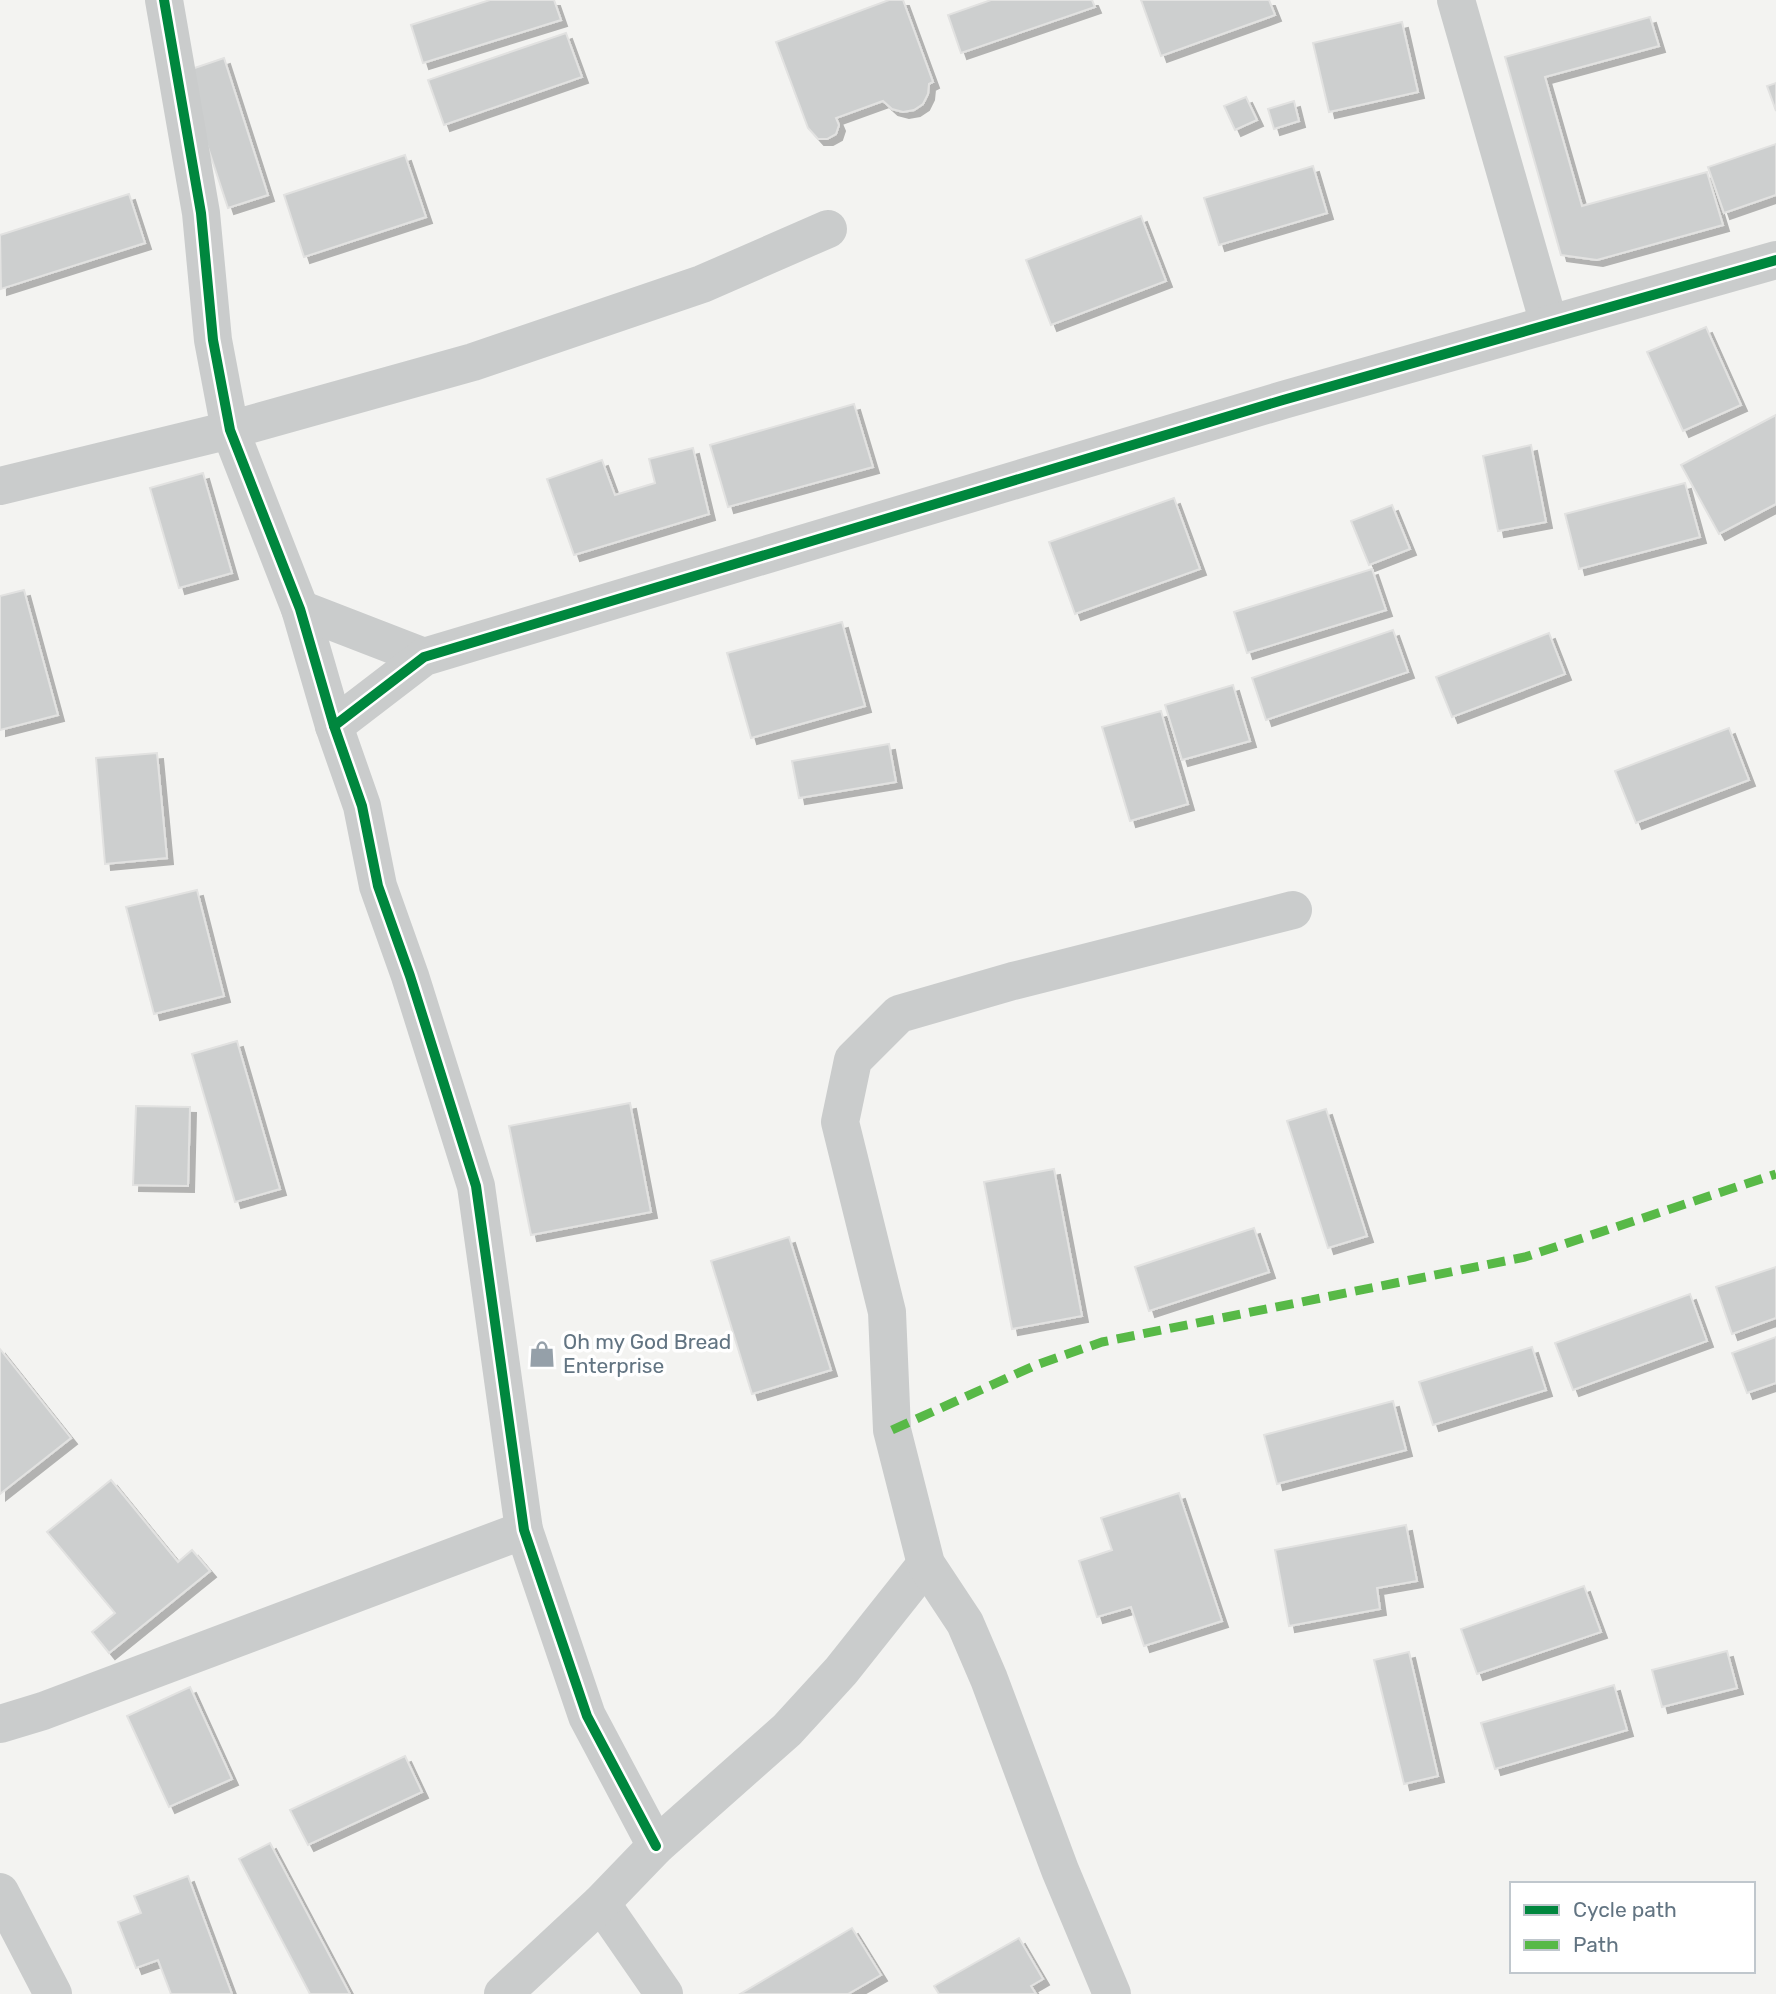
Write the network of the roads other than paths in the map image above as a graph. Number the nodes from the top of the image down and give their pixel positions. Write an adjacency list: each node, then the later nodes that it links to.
1 (164, 0): 6 (street)
2 (1456, 0): 5 (street)
3 (828, 229): 6 (street)
4 (1776, 260): 5 (street)
5 (1549, 324): 9 (street)
6 (230, 430): 7 (street); 8 (street)
7 (0, 486)
8 (300, 609): 9 (street); 10 (street)
9 (424, 657): 10 (street)
10 (334, 726): 12 (street)
11 (1293, 910): 13 (street)
12 (524, 1530): 14 (street); 15 (street)
13 (926, 1564): 15 (street); 21 (street)
14 (0, 1724)
15 (656, 1846): 17 (street)
16 (0, 1892): 18 (street)
17 (601, 1903): 19 (street); 20 (street)
18 (53, 1994)
19 (503, 1994)
20 (664, 1994)
21 (1112, 1994)

